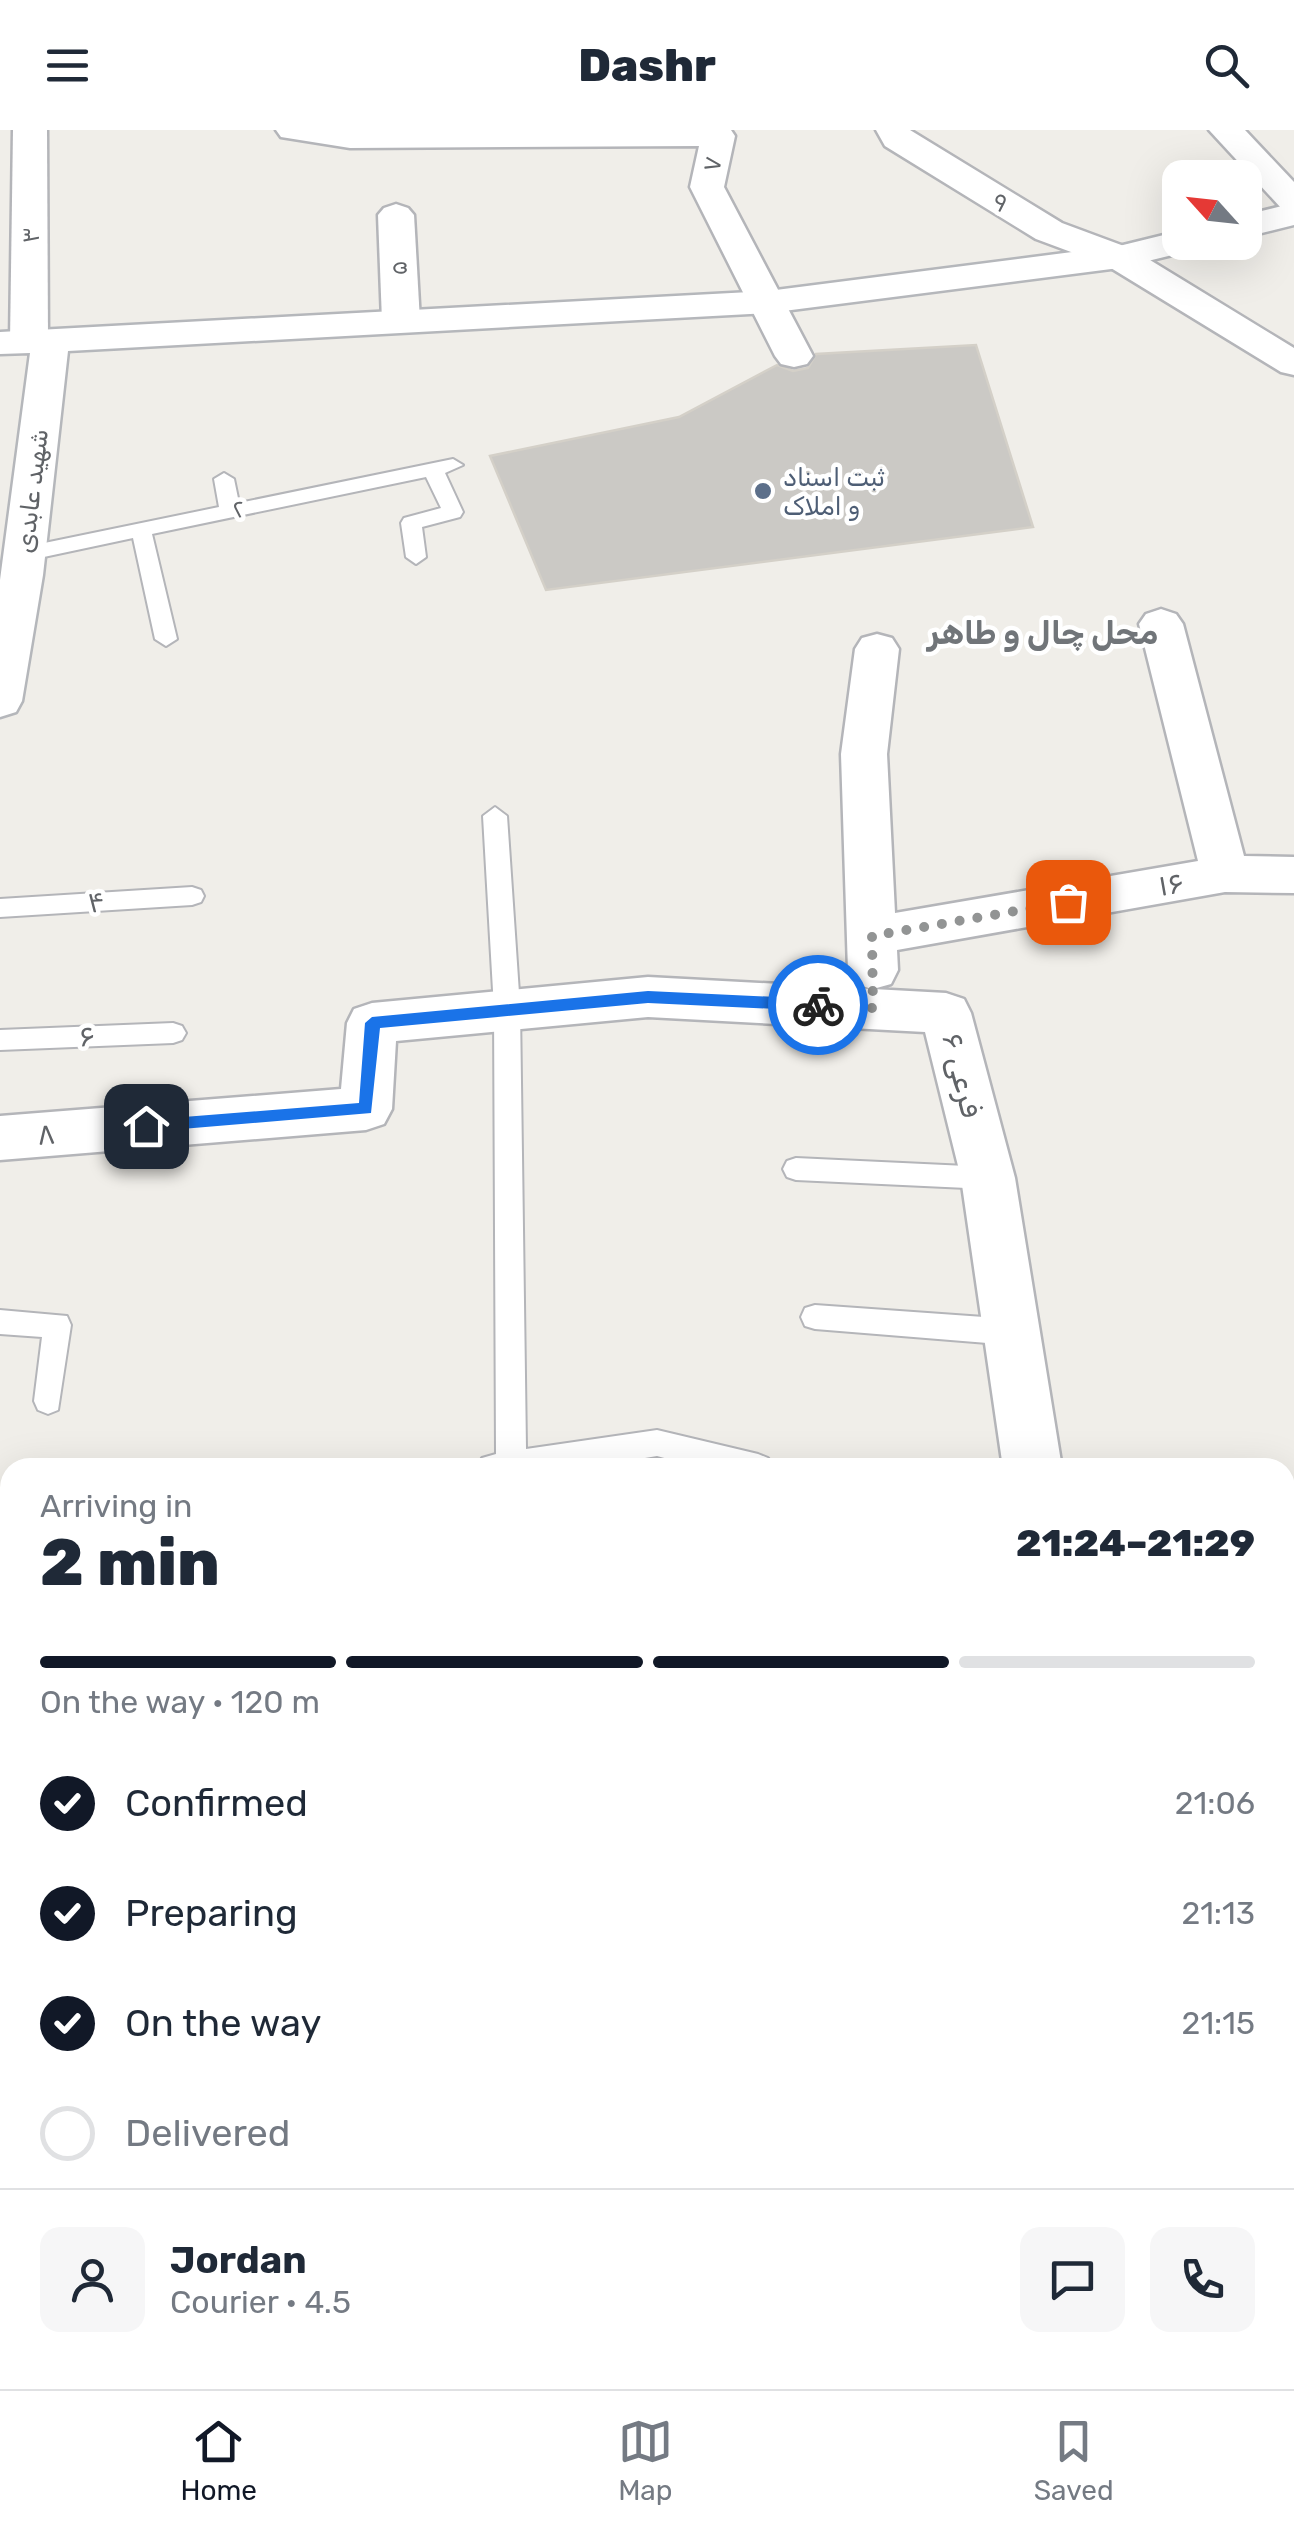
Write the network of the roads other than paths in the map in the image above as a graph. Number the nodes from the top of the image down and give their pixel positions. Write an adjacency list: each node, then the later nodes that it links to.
1 (8, 130): 6 (street)
2 (30, 130): 16 (street, ۳)
3 (293, 130): 7 (street, ۷)
4 (892, 130): 13 (street, ۹)
5 (1226, 130): 8 (street)
6 (0, 131)
7 (349, 134): 14 (street, ۷)
8 (1294, 202)
9 (1294, 214): 11 (street)
10 (396, 215): 15 (street, ۵)
11 (1262, 222)
12 (1162, 247): 13 (street)
13 (1119, 258): 14 (street); 18 (street, ۹)
14 (768, 302): 15 (street); 17 (street)
15 (401, 322): 16 (street)
16 (16, 341): 23 (street, شهید عابدی)
17 (794, 356)
18 (1294, 364)
19 (224, 478): 20 (lane)
20 (230, 512): 21 (lane, ۲); 22 (lane, ۲)
21 (141, 530): 23 (lane, ۲); 25 (lane)
22 (416, 557)
23 (16, 569): 27 (street, شهید عابدی)
24 (1161, 624): 29 (street)
25 (166, 639)
26 (877, 648): 33 (street)
27 (0, 701)
28 (495, 816): 34 (lane)
29 (1225, 874): 30 (street, ۱۶); 33 (street, ۱۶)
30 (1294, 875)
31 (192, 896): 32 (lane, ۴)
32 (0, 908)
33 (872, 936): 35 (street)
34 (507, 1008): 35 (street, فرعی ۶); 36 (street, فرعی ۶); 46 (lane)
35 (873, 1008): 41 (street, فرعی ۶)
36 (372, 1023): 39 (street, ۸)
37 (174, 1032): 38 (lane, ۶)
38 (0, 1040)
39 (0, 1138)
40 (796, 1169): 41 (lane)
41 (988, 1178): 44 (street, فرعی ۶)
42 (815, 1317): 44 (lane)
43 (0, 1322): 45 (lane)
44 (1012, 1332): 49 (street, فرعی ۶)
45 (48, 1402)
46 (502, 1458)
47 (556, 1458): 48 (lane)
48 (718, 1458)
49 (1032, 1458)

